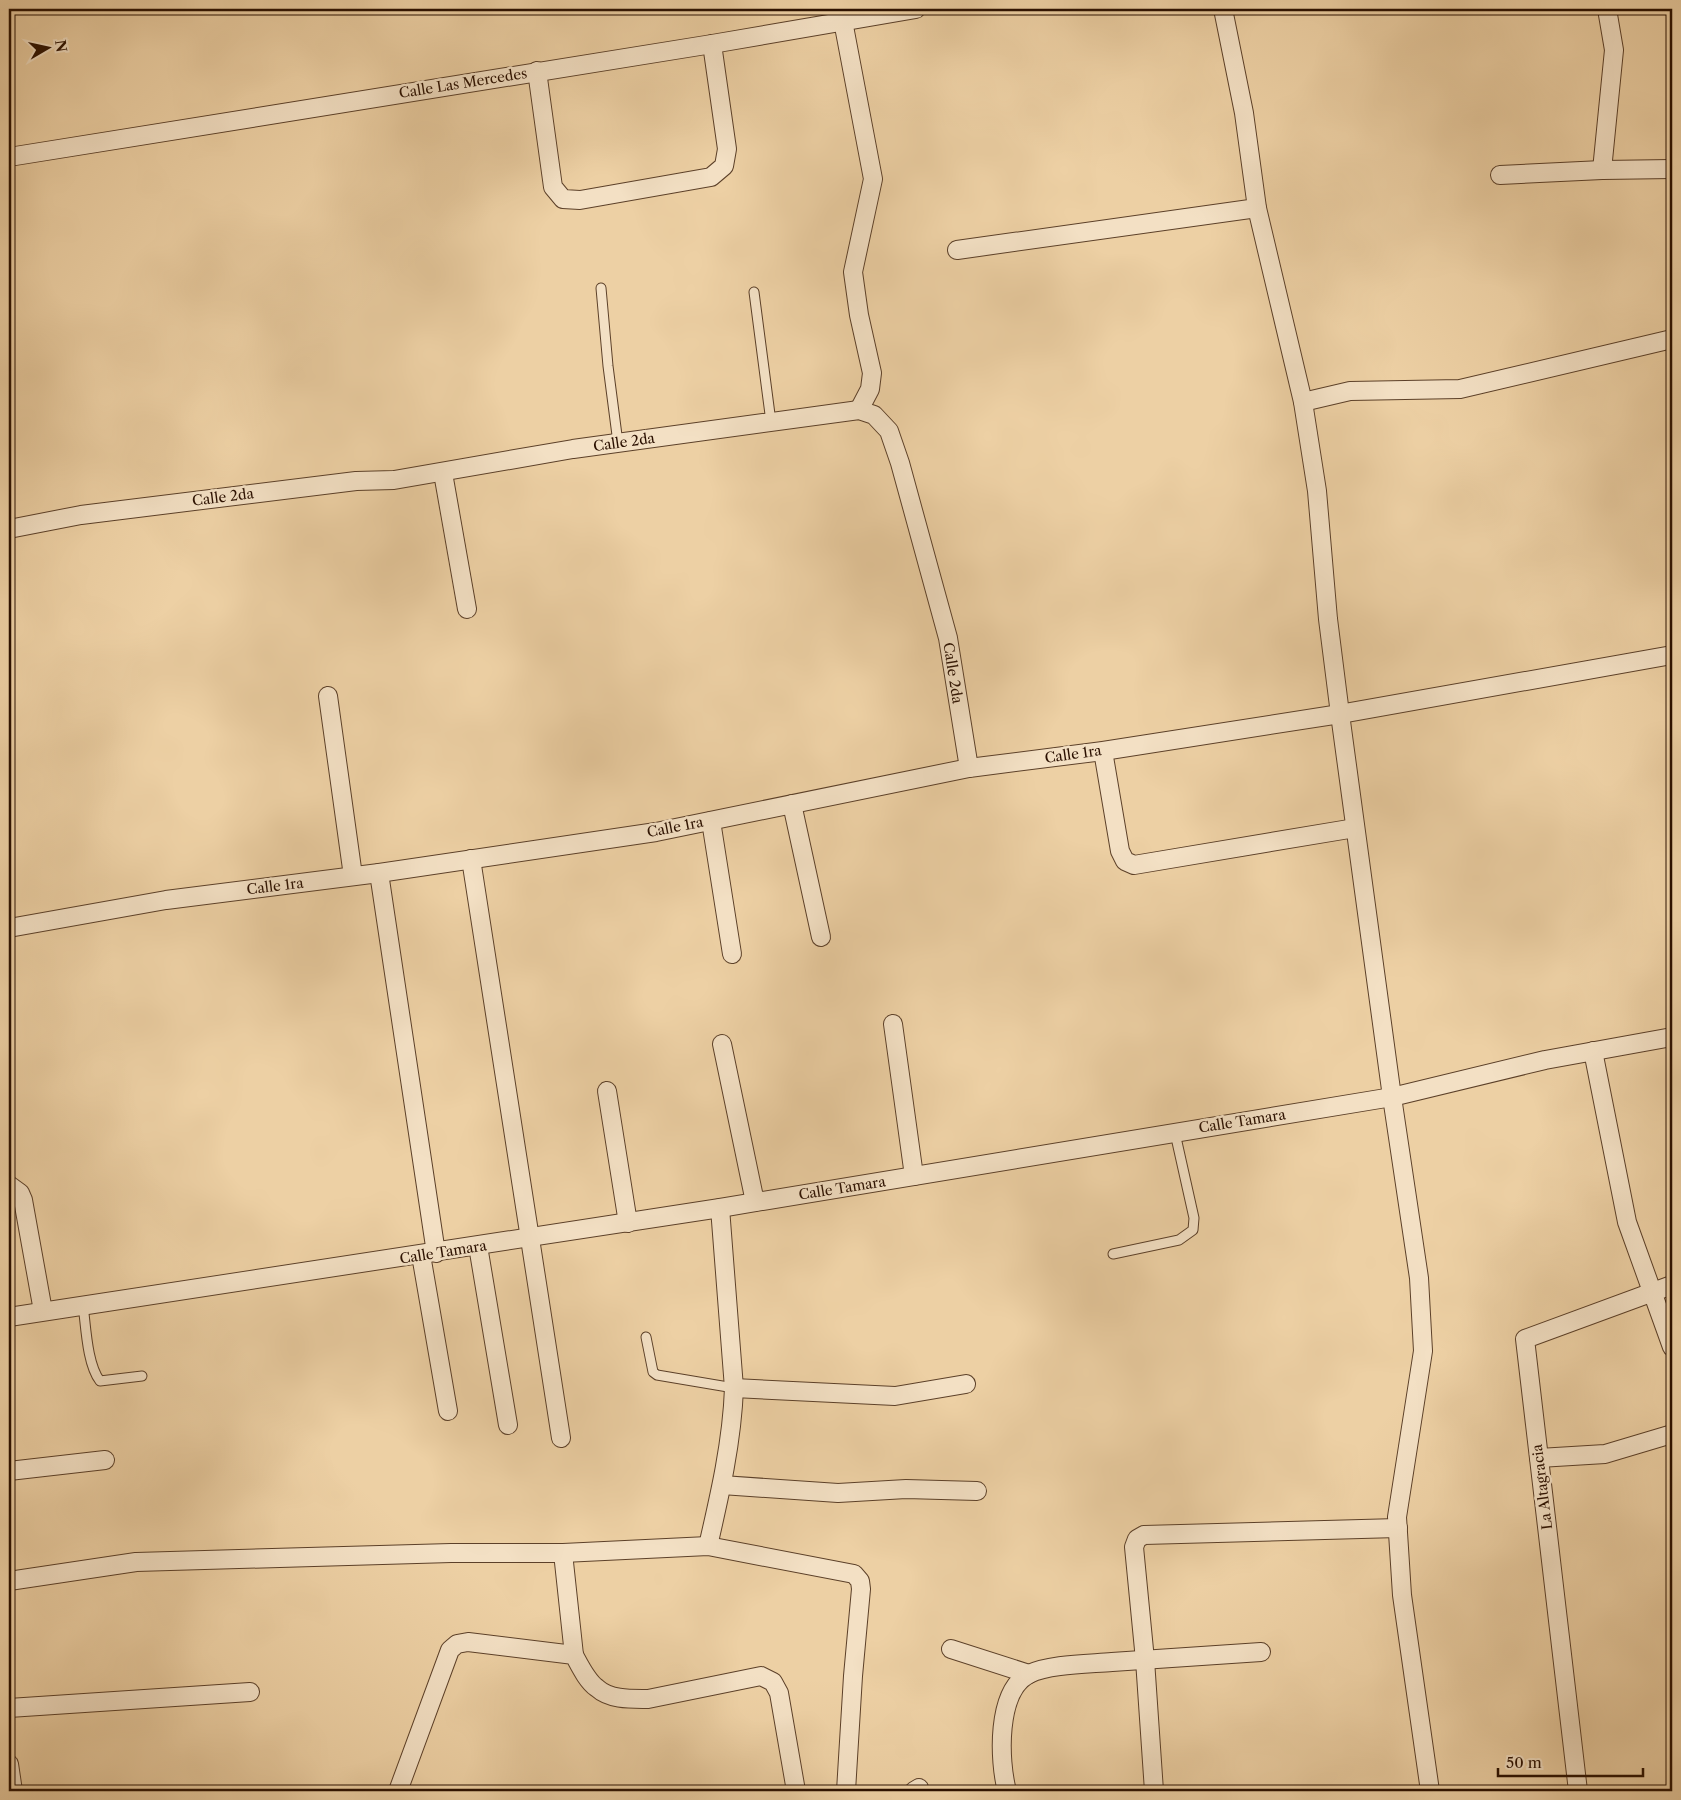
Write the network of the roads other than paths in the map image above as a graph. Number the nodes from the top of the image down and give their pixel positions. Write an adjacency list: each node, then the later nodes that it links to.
1 (916, 9): 4 (street, Calle Las Mercedes)
2 (1222, 9): 11 (street)
3 (1606, 9): 9 (street)
4 (843, 21): 5 (street, Calle Las Mercedes); 17 (street)
5 (712, 44): 6 (street, Calle Las Mercedes); 6 (street)
6 (537, 71): 7 (street, Calle Las Mercedes)
7 (9, 157)
8 (1672, 169): 9 (street)
9 (1602, 170): 10 (street)
10 (1500, 176)
11 (1257, 208): 12 (street); 16 (street)
12 (957, 250)
13 (601, 288): 19 (lane)
14 (754, 292): 18 (lane)
15 (1672, 339): 16 (street)
16 (1303, 402): 25 (street)
17 (859, 410): 18 (street, Calle 2da); 27 (street, Calle 2da)
18 (772, 422): 19 (street, Calle 2da)
19 (618, 443): 20 (street, Calle 2da)
20 (443, 472): 21 (street, Calle 2da); 22 (street)
21 (9, 529)
22 (467, 609)
23 (1672, 655): 25 (street, Calle 1ra)
24 (328, 696): 33 (street)
25 (1340, 714): 26 (street, Calle 1ra); 30 (street)
26 (1103, 751): 27 (street, Calle 1ra); 30 (street)
27 (969, 768): 28 (street, Calle 1ra)
28 (792, 804): 29 (street, Calle 1ra); 35 (street)
29 (711, 821): 31 (street, Calle 1ra); 36 (street)
30 (1355, 828): 42 (street)
31 (471, 859): 32 (street, Calle 1ra); 49 (street)
32 (379, 873): 33 (street, Calle 1ra); 51 (street)
33 (353, 876): 34 (street, Calle 1ra)
34 (9, 928)
35 (821, 937)
36 (732, 954)
37 (892, 1024): 44 (street)
38 (1672, 1037): 40 (street, Calle Tamara)
39 (722, 1044): 46 (street)
40 (1594, 1051): 42 (street, Calle Tamara); 54 (street)
41 (607, 1091): 48 (street)
42 (1392, 1097): 43 (street, Calle Tamara); 72 (street)
43 (1175, 1132): 44 (street, Calle Tamara); 52 (lane)
44 (914, 1176): 46 (street, Calle Tamara)
45 (9, 1185): 56 (street)
46 (755, 1202): 47 (street, Calle Tamara)
47 (720, 1208): 48 (street, Calle Tamara); 62 (street)
48 (628, 1223): 49 (street, Calle Tamara)
49 (531, 1238): 50 (street, Calle Tamara); 66 (street)
50 (478, 1246): 51 (street, Calle Tamara); 64 (street)
51 (429, 1254): 55 (street, Calle Tamara); 63 (street)
52 (1114, 1254)
53 (1672, 1285): 54 (street, La Altagracia)
54 (1654, 1292): 59 (street); 67 (street, La Altagracia)
55 (83, 1305): 56 (street, Calle Tamara); 60 (lane)
56 (43, 1311): 57 (street, Calle Tamara)
57 (9, 1317)
58 (646, 1337): 62 (lane)
59 (1672, 1347)
60 (142, 1376)
61 (966, 1384): 62 (street)
62 (734, 1388): 70 (street)
63 (448, 1411)
64 (508, 1425)
65 (1672, 1434): 67 (street)
66 (561, 1438)
67 (1539, 1458): 91 (street, La Altagracia)
68 (105, 1460): 69 (street)
69 (9, 1471)
70 (722, 1485): 71 (street); 73 (street)
71 (976, 1491)
72 (1398, 1528): 79 (street); 90 (street)
73 (708, 1546): 74 (street); 87 (street)
74 (563, 1553): 75 (street); 78 (street)
75 (9, 1581)
76 (951, 1649): 80 (street)
77 (1261, 1652): 79 (street)
78 (574, 1655): 85 (street); 86 (street)
79 (1145, 1660): 80 (street); 89 (street)
80 (1029, 1674): 88 (street)
81 (250, 1692): 82 (street)
82 (9, 1708)
83 (9, 1764): 84 (street)
84 (13, 1791)
85 (398, 1791)
86 (796, 1791)
87 (846, 1791)
88 (1007, 1791)
89 (1154, 1791)
90 (1430, 1791)
91 (1578, 1791)

